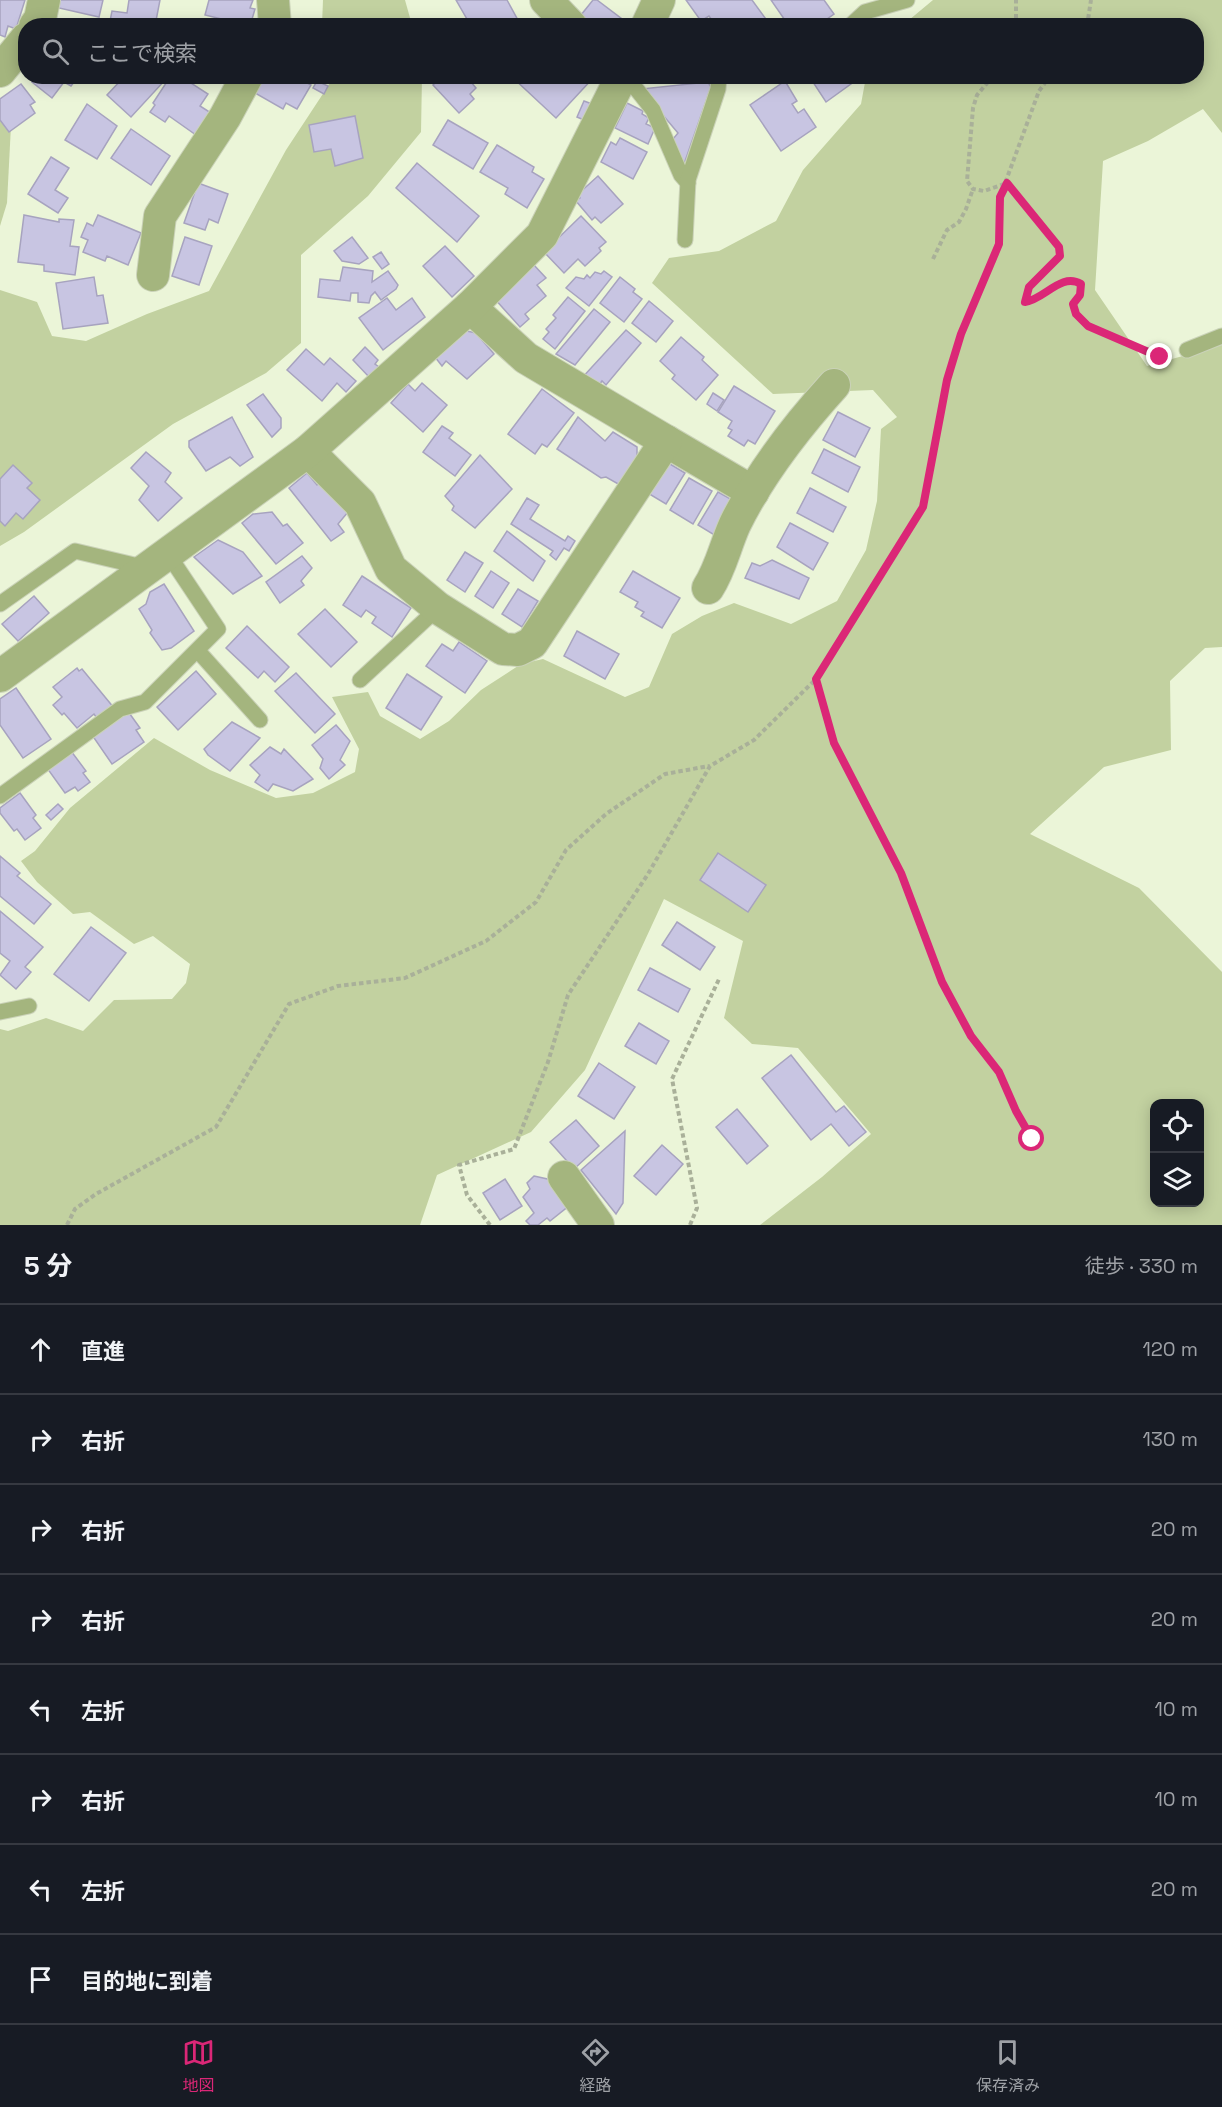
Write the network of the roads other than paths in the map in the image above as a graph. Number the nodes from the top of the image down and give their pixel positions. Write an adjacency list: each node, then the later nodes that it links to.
1 (44, 0): 6 (street)
2 (273, 0): 7 (street)
3 (546, 0): 8 (street)
4 (659, 0): 9 (street)
5 (907, 0): 10 (lane)
6 (40, 18)
7 (274, 18)
8 (563, 18)
9 (651, 18)
10 (859, 18)
11 (18, 49): 12 (street)
12 (0, 71)
13 (243, 84): 19 (street)
14 (620, 84): 20 (street)
15 (631, 84): 17 (lane)
16 (718, 84): 17 (lane)
17 (688, 183): 18 (lane)
18 (685, 240)
19 (153, 275)
20 (470, 307): 24 (street); 25 (street)
21 (1222, 336): 22 (lane)
22 (1187, 350)
23 (834, 385): 26 (street)
24 (666, 441): 26 (street); 30 (street)
25 (308, 451): 27 (street); 30 (street)
26 (753, 492): 28 (street)
27 (159, 561): 29 (lane); 31 (lane); 32 (street)
28 (708, 588)
29 (0, 604)
30 (438, 608): 33 (lane)
31 (198, 651): 34 (lane); 35 (lane)
32 (0, 676)
33 (360, 680)
34 (260, 720)
35 (0, 796)
36 (29, 1006): 37 (lane)
37 (0, 1011)
38 (564, 1177): 39 (street)
39 (598, 1225)

